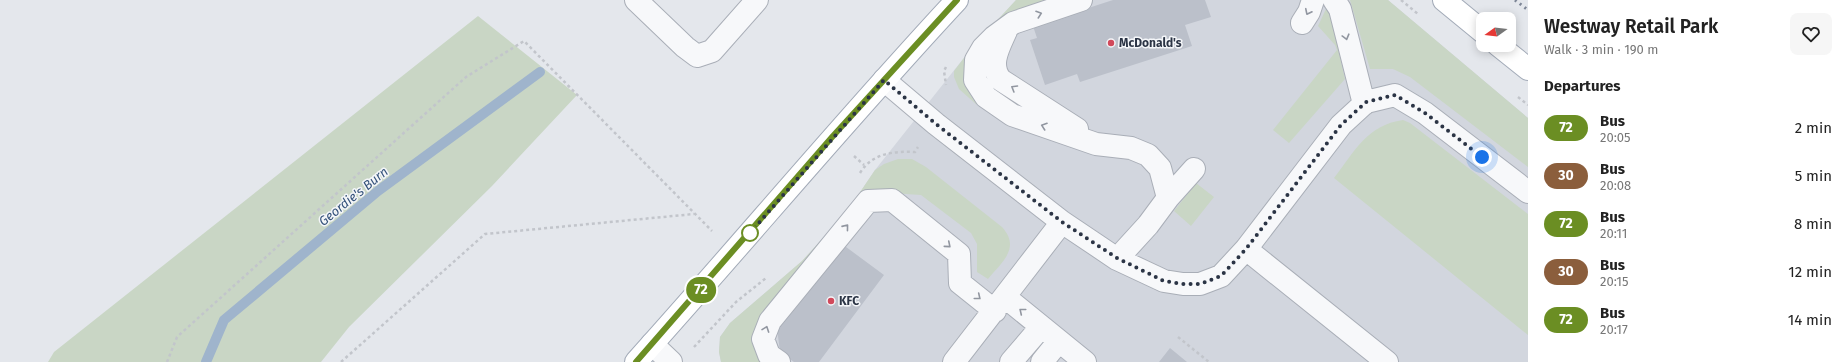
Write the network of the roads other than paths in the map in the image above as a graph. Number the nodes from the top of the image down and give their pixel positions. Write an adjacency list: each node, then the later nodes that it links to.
1 (636, 0): 2 (street)
2 (757, 0)
3 (957, 0): 12 (main road)
4 (1080, 0): 14 (street, one-way to 4)
5 (1313, 0): 8 (street, one-way to 8)
6 (1334, 0): 13 (street, one-way to 13)
7 (1444, 0): 9 (main road)
8 (1302, 23)
9 (1476, 26)
10 (1507, 52): 11 (main road)
11 (1528, 69)
12 (884, 80): 17 (street); 23 (main road)
13 (1364, 104): 15 (street); 18 (street)
14 (1160, 168): 16 (street); 16 (street)
15 (1528, 192)
16 (1168, 198): 19 (street)
17 (1062, 222): 19 (street); 20 (street)
18 (1246, 249): 19 (street); 31 (street)
19 (1117, 258)
20 (1000, 304): 21 (street, one-way to 20); 27 (street, one-way to 20); 28 (street)
21 (1042, 327): 22 (street); 29 (street)
22 (1059, 341): 24 (street); 30 (street)
23 (652, 344): 25 (main road); 26 (street)
24 (1082, 361)
25 (636, 362)
26 (671, 362)
27 (778, 362)
28 (954, 362)
29 (1011, 362)
30 (1042, 362)
31 (1387, 362)

